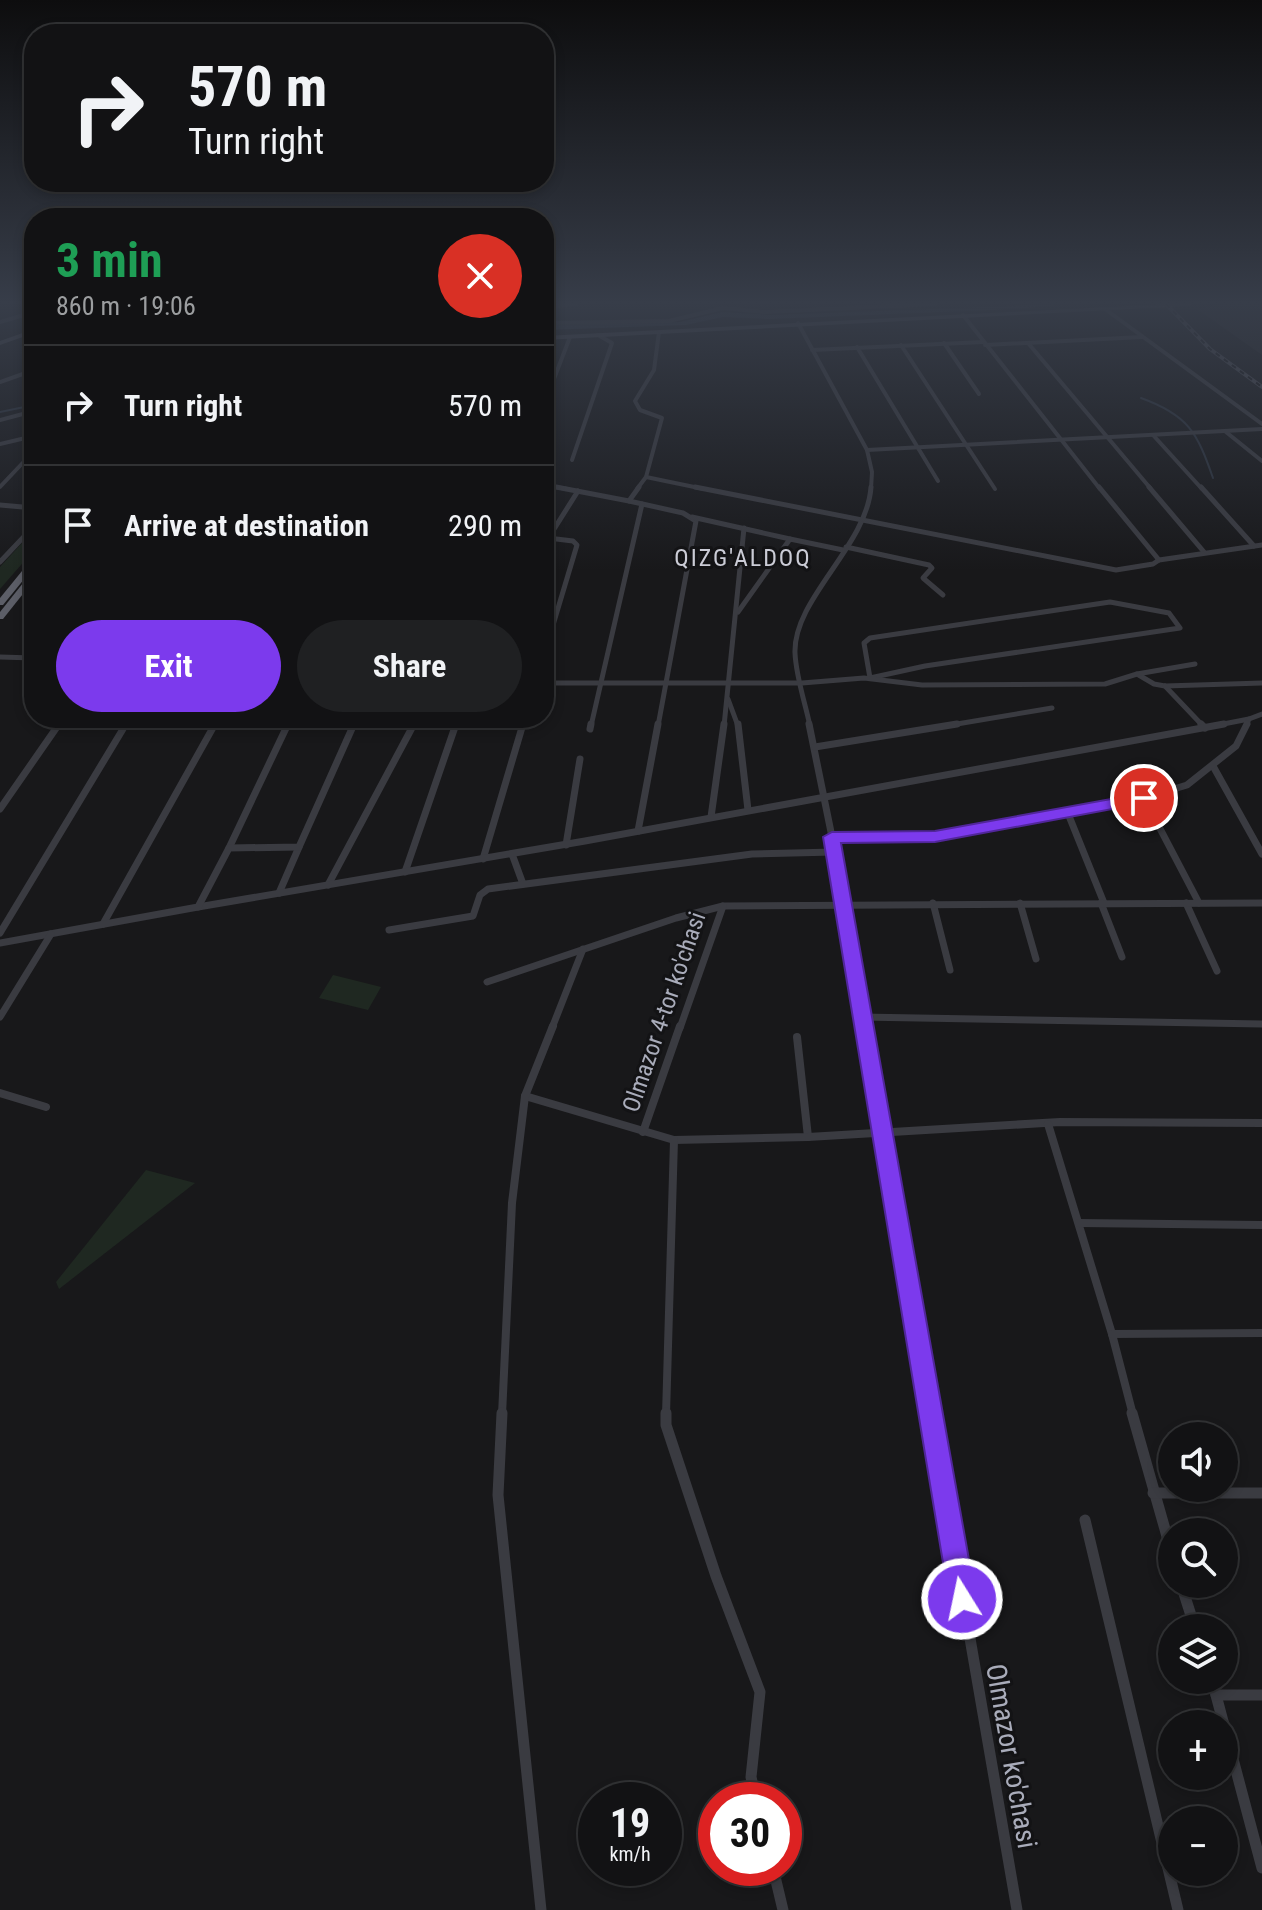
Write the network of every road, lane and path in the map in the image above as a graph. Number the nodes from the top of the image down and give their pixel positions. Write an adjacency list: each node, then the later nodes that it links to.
1 (595, 393): 21 (street)
2 (640, 393): 24 (street)
3 (836, 393): 20 (street, Olmazor ko'chasi)
4 (886, 393): 19 (street)
5 (932, 393): 18 (street)
6 (1023, 393): 16 (street)
7 (1071, 393): 14 (street)
8 (1218, 393): 11 (street)
9 (24, 414): 10 (street)
10 (0, 420)
11 (1262, 426): 12 (street)
12 (1225, 431): 13 (street); 22 (street)
13 (1153, 435): 14 (street); 42 (street)
14 (1108, 437): 16 (street); 44 (street)
15 (24, 438): 17 (street)
16 (1060, 440): 18 (street); 46 (street)
17 (0, 444)
18 (965, 444): 19 (street); 28 (street)
19 (920, 447): 20 (street); 25 (street)
20 (867, 450): 35 (street, Olmazor ko'chasi)
21 (572, 460)
22 (1262, 461)
23 (24, 462): 26 (street)
24 (646, 477): 30 (street); 35 (street)
25 (938, 481)
26 (0, 487)
27 (554, 487): 29 (street)
28 (995, 489)
29 (578, 491): 30 (street); 37 (street)
30 (629, 501): 31 (street)
31 (642, 504): 34 (street); 60 (street)
32 (0, 505): 33 (street)
33 (24, 507)
34 (692, 517): 36 (street); 63 (street)
35 (860, 522): 43 (street, Olmazor ko'chasi); 46 (street)
36 (744, 528): 40 (street); 51 (street)
37 (554, 529)
38 (24, 536): 45 (street)
39 (554, 539): 53 (street)
40 (790, 539): 43 (street); 51 (street)
41 (1262, 545): 42 (street)
42 (1254, 546): 44 (street)
43 (845, 549): 49 (street); 61 (street, Olmazor ko'chasi)
44 (1204, 552): 46 (street)
45 (1, 560)
46 (1159, 560)
47 (24, 574): 50 (highway)
48 (24, 587): 52 (highway)
49 (943, 595)
50 (0, 603)
51 (737, 614): 64 (street)
52 (0, 617)
53 (554, 622)
54 (0, 657): 55 (street)
55 (24, 658)
56 (1195, 664): 57 (street)
57 (1137, 674): 58 (street); 65 (street)
58 (870, 678): 58 (street); 61 (street)
59 (554, 683): 60 (street)
60 (601, 683): 63 (street); 79 (street)
61 (802, 683): 64 (street); 80 (street, Olmazor ko'chasi)
62 (1262, 683): 65 (street)
63 (665, 684): 64 (street); 89 (street)
64 (729, 684): 66 (street)
65 (1165, 686): 78 (street)
66 (728, 699): 86 (street); 88 (street)
67 (1052, 708): 80 (street)
68 (1262, 714): 69 (street)
69 (1249, 719): 78 (street); 82 (street)
70 (56, 728): 85 (street)
71 (123, 728): 113 (street)
72 (212, 728): 111 (street)
73 (286, 728): 93 (street)
74 (353, 728): 92 (street)
75 (412, 728): 100 (street)
76 (455, 728): 98 (street)
77 (522, 728): 97 (street)
78 (1205, 728): 83 (street)
79 (590, 729)
80 (815, 747): 83 (street, Olmazor ko'chasi)
81 (580, 759): 91 (street)
82 (1213, 766): 84 (street); 96 (street)
83 (825, 796): 86 (street); 90 (street, Olmazor ko'chasi)
84 (1144, 798): 87 (street); 107 (street)
85 (0, 809)
86 (748, 810): 88 (street)
87 (1067, 811): 90 (street); 105 (street)
88 (711, 817): 89 (street)
89 (638, 831): 91 (street)
90 (832, 837): 94 (street, Olmazor ko'chasi)
91 (566, 845): 95 (street)
92 (299, 847): 93 (street); 101 (street)
93 (229, 848): 110 (street)
94 (834, 852): 99 (street); 102 (street, Olmazor ko'chasi)
95 (512, 854): 97 (street); 99 (street)
96 (1262, 854)
97 (483, 859): 98 (street)
98 (405, 872): 100 (street)
99 (523, 884): 112 (street)
100 (328, 885): 101 (street)
101 (279, 893): 110 (street)
102 (841, 903): 103 (street); 109 (street); 123 (street, Olmazor ko'chasi)
103 (933, 903): 104 (street); 119 (street)
104 (1020, 903): 105 (street); 118 (street)
105 (1102, 903): 106 (street); 117 (street)
106 (1186, 903): 107 (street); 120 (street)
107 (1199, 903): 108 (street)
108 (1262, 903)
109 (723, 906): 116 (street); 131 (street, Olmazor 4-tor ko'chasi)
110 (198, 907): 111 (street)
111 (103, 924): 114 (street)
112 (389, 930)
113 (0, 933)
114 (51, 934): 115 (street); 122 (street)
115 (0, 943)
116 (583, 949): 121 (street); 127 (street)
117 (1122, 957)
118 (1036, 959)
119 (950, 970)
120 (1217, 971)
121 (487, 982)
122 (0, 1017)
123 (861, 1017): 124 (street); 132 (street, Olmazor ko'chasi)
124 (1262, 1024)
125 (797, 1037): 133 (street)
126 (0, 1093): 128 (street)
127 (525, 1096): 131 (street); 148 (street)
128 (46, 1107)
129 (1262, 1123): 130 (street)
130 (1048, 1124): 132 (street); 135 (street)
131 (643, 1132): 134 (street)
132 (881, 1133): 133 (street); 150 (street, Olmazor ko'chasi)
133 (808, 1137): 134 (street)
134 (674, 1140): 145 (street)
135 (1079, 1223): 136 (street); 138 (street)
136 (1262, 1225)
137 (1262, 1333): 138 (street)
138 (1112, 1334): 139 (street)
139 (1153, 1493): 140 (street); 141 (street)
140 (1262, 1493)
141 (1161, 1518)
142 (1085, 1520): 151 (street)
143 (1216, 1695): 144 (street); 146 (street)
144 (1262, 1695)
145 (752, 1782)
146 (1262, 1868)
147 (777, 1886): 149 (street)
148 (541, 1910)
149 (783, 1910)
150 (1017, 1910)
151 (1178, 1910)

